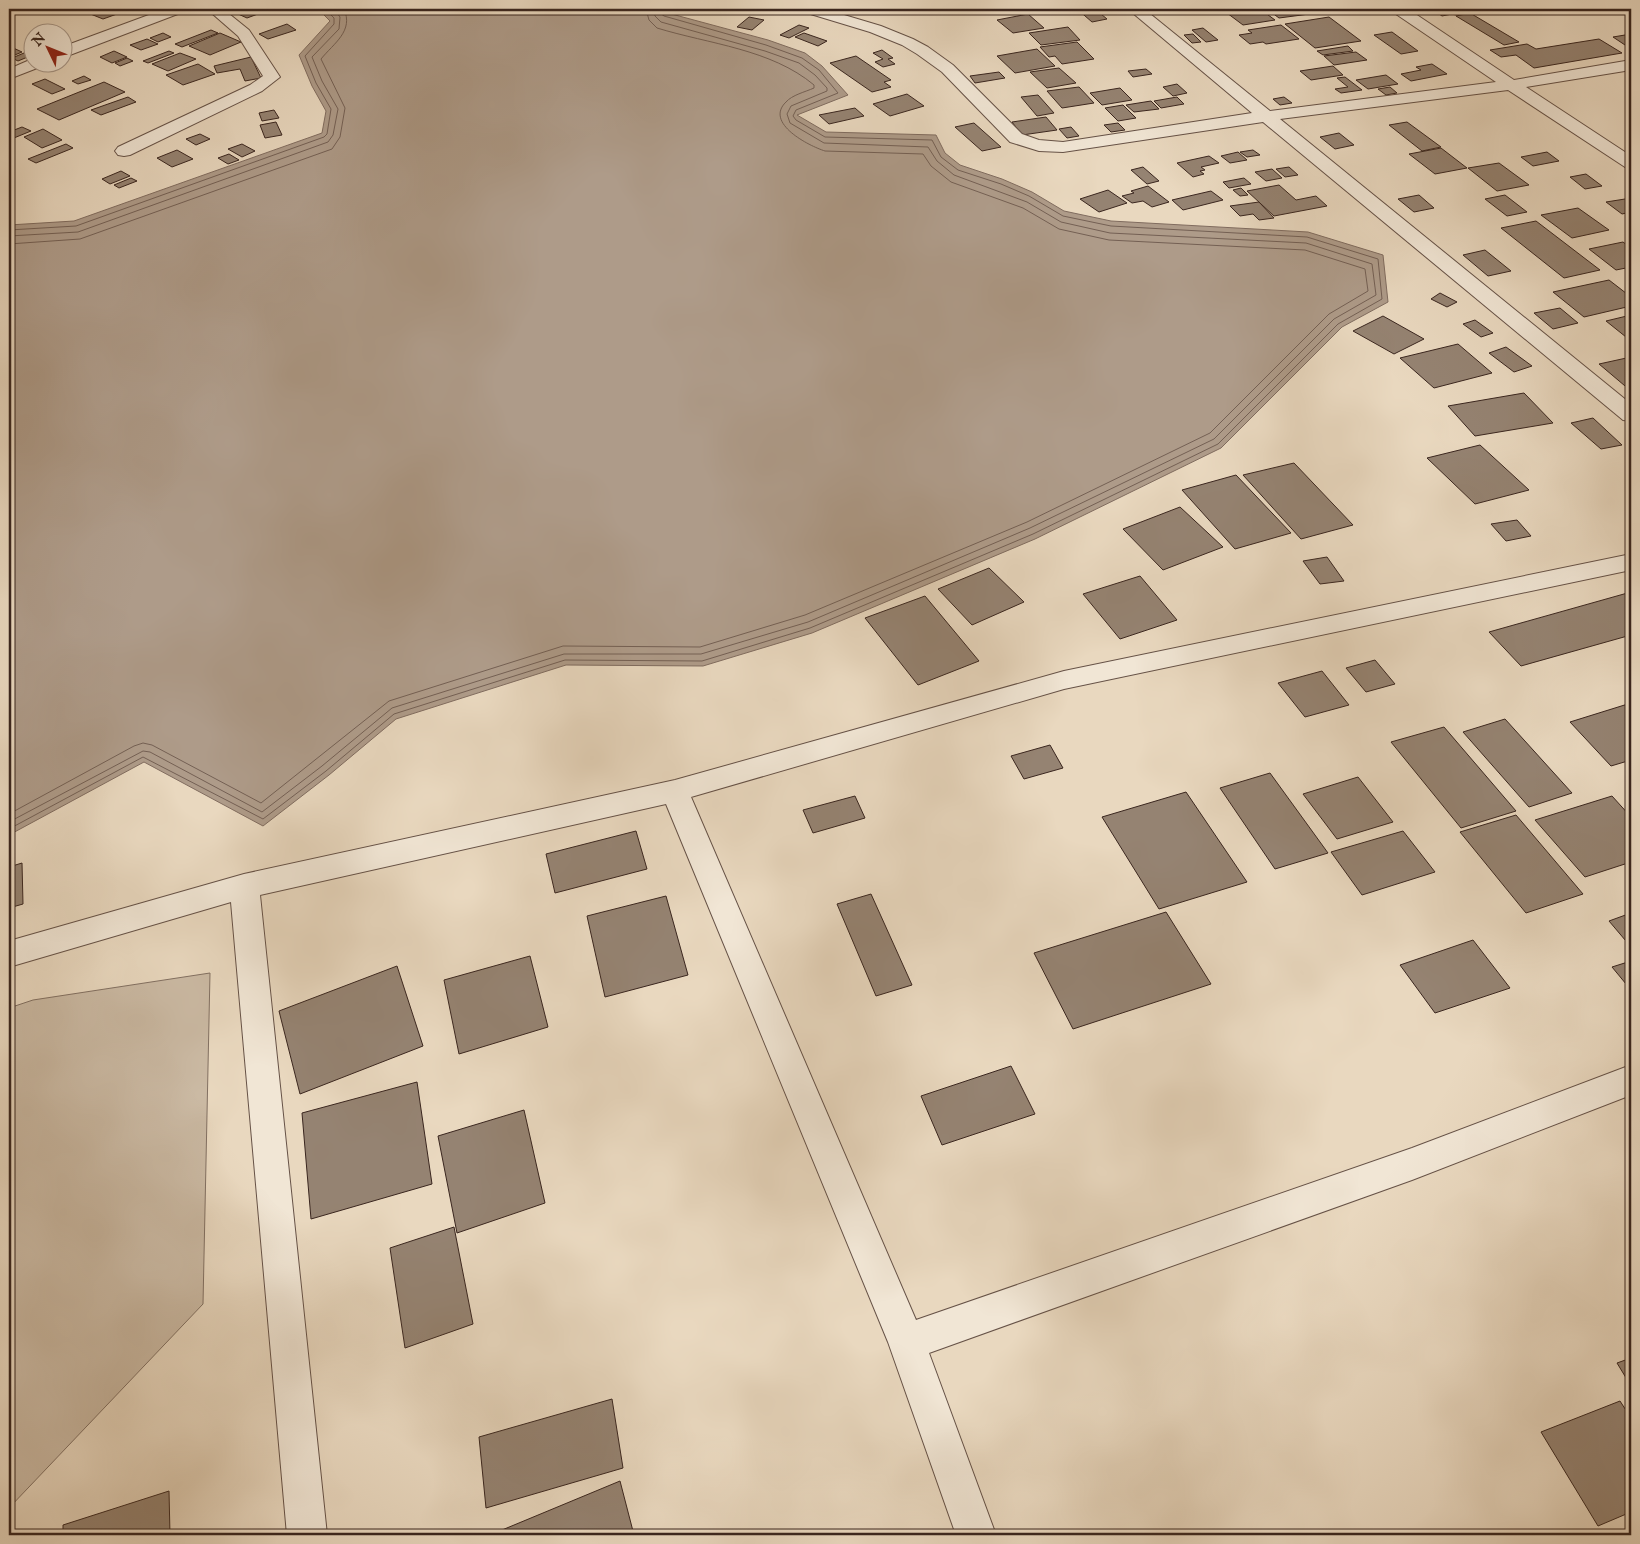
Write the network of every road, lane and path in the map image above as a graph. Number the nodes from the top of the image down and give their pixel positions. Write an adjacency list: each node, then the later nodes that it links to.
1 (178, 9): 6 (street)
2 (214, 9): 12 (street)
3 (809, 9): 11 (street)
4 (1135, 9): 11 (street)
5 (1398, 9): 10 (street)
6 (72, 49)
7 (1631, 65): 10 (street)
8 (22, 69): 9 (street)
9 (9, 74)
10 (1511, 85): 11 (street); 13 (street)
11 (1268, 116): 14 (street)
12 (124, 151)
13 (1631, 163)
14 (1631, 415)
15 (1631, 562): 16 (street)
16 (675, 792): 17 (street); 20 (street)
17 (244, 886): 18 (street); 21 (street)
18 (9, 954)
19 (1631, 1080): 20 (street)
20 (907, 1342): 22 (street)
21 (306, 1535)
22 (976, 1535)

